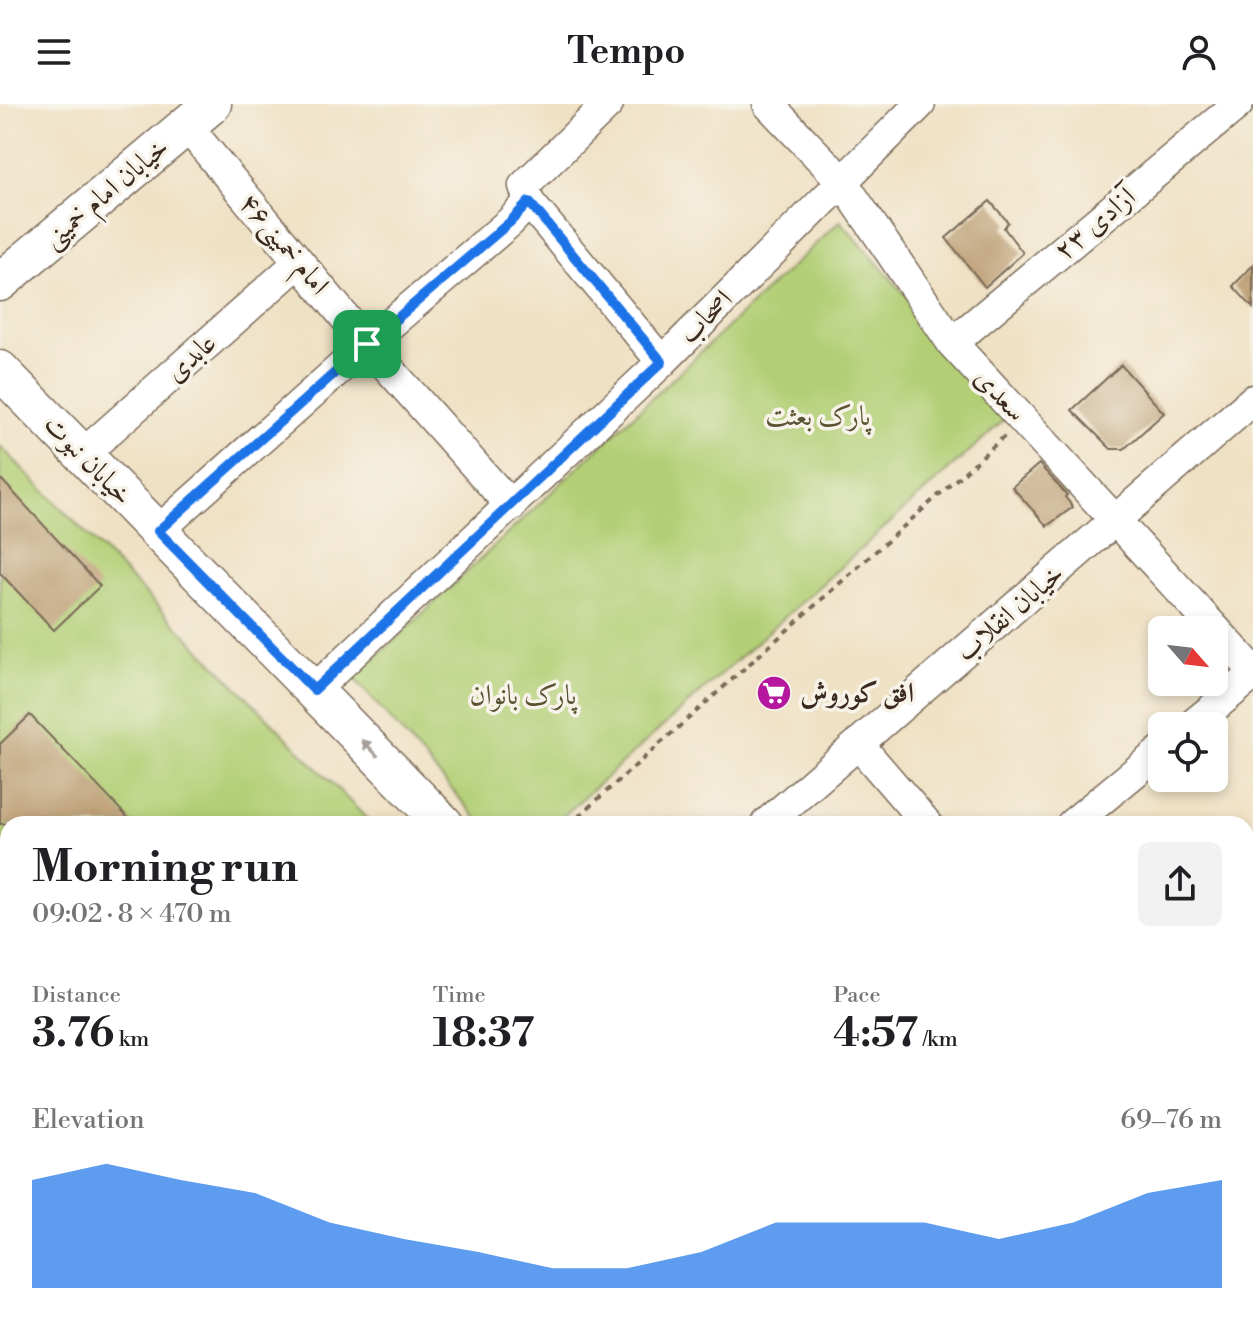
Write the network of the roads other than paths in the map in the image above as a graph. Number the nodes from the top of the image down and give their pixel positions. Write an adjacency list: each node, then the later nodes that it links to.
1 (608, 104): 7 (street)
2 (768, 104): 6 (street, سعدی)
3 (920, 104): 6 (street, اصحاب)
4 (1238, 104): 11 (street, آزادی ۲۳)
5 (192, 111): 8 (main road, خیابان امام خمینی); 9 (street, امام خمینی۴۶); 10 (main road, خیابان امام خمینی)
6 (842, 181): 11 (street, سعدی); 13 (street, اصحاب)
7 (529, 202): 12 (street); 13 (street)
8 (0, 259)
9 (299, 262): 12 (street, امام خمینی۴۶); 17 (street, عابدی)
10 (0, 282)
11 (952, 343): 19 (street, سعدی)
12 (367, 344): 18 (street, امام خمینی۴۶); 20 (street)
13 (662, 362): 18 (street, اصحاب)
14 (0, 370): 17 (main road, خیابان نبوت)
15 (1253, 400): 19 (street, خیابان انقلاب)
16 (0, 401): 22 (main road, خیابان نبوت)
17 (83, 454): 20 (main road, خیابان نبوت)
18 (511, 506): 22 (street, اصحاب)
19 (1116, 522): 21 (street, سعدی); 24 (street, خیابان انقلاب)
20 (158, 531): 22 (main road, خیابان نبوت)
21 (1252, 669): 23 (street)
22 (305, 699): 26 (main road, خیابان نبوت); 27 (main road, خیابان نبوت, one-way to 22)
23 (1206, 712)
24 (859, 745): 28 (street, خیابان انقلاب); 29 (street)
25 (1148, 762): 30 (street)
26 (403, 816)
27 (435, 816)
28 (775, 816)
29 (920, 816)
30 (1082, 816)

